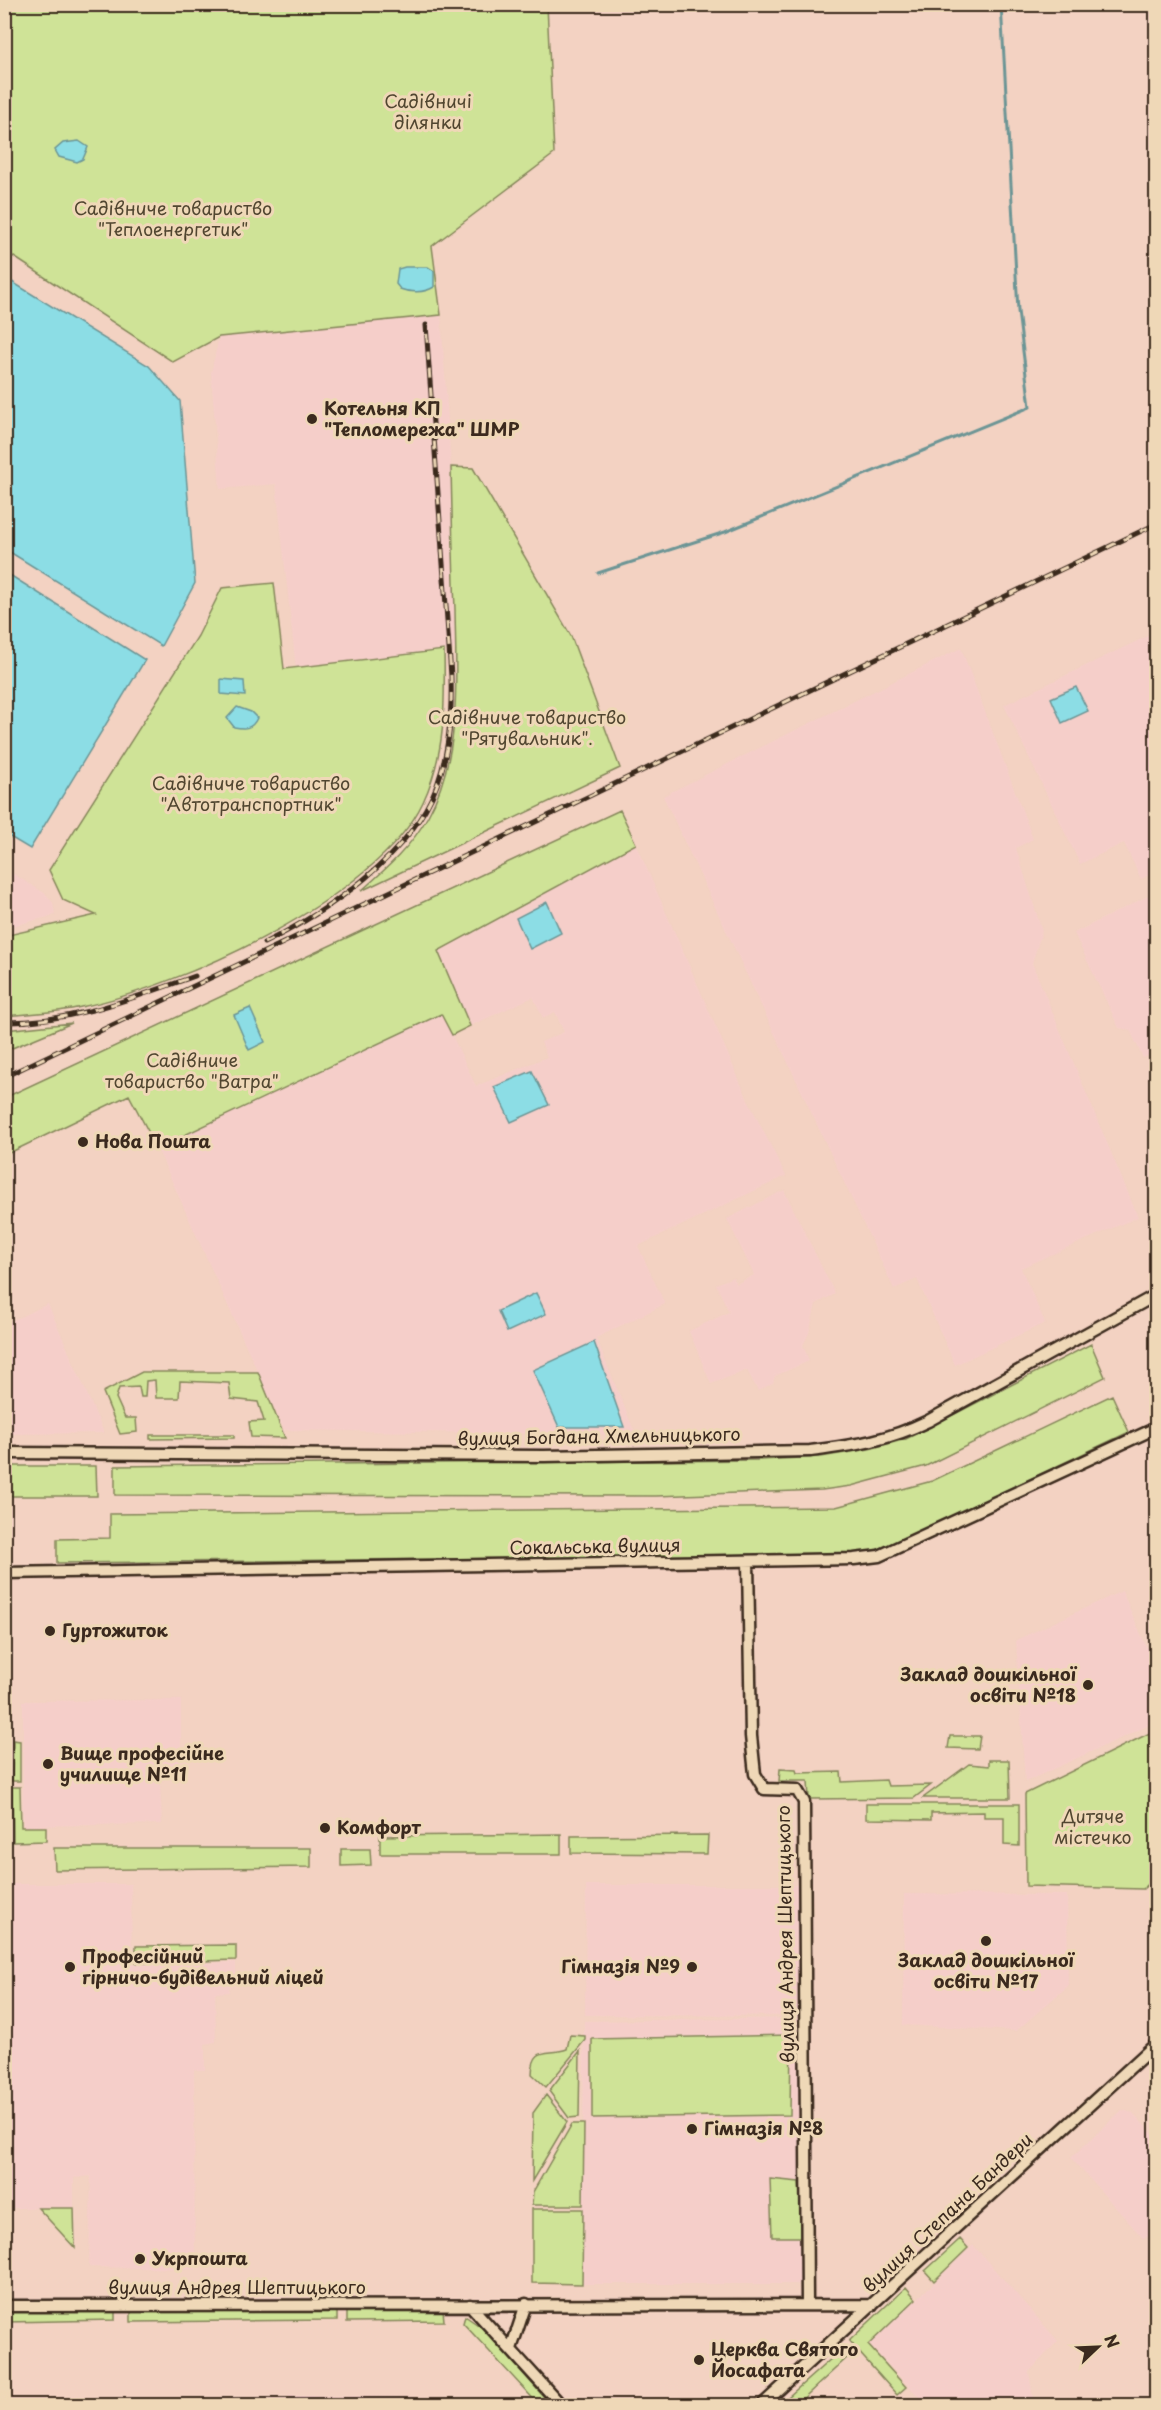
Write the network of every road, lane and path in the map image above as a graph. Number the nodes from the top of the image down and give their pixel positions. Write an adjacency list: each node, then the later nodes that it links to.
1 (1156, 1295): 3 (street, вулиця Богдана Хмельницького)
2 (1156, 1428): 4 (street, Сокальська вулиця)
3 (4, 1454)
4 (748, 1562): 5 (street, Сокальська вулиця); 8 (street, вулиця Андрея Шептицького)
5 (4, 1573)
6 (1156, 2044): 9 (street, вулиця Степана Бандери)
7 (526, 2304): 8 (street, вулиця Андрея Шептицького); 11 (street, вулиця Андрея Шептицького); 12 (street)
8 (807, 2304): 9 (street, вулиця Андрея Шептицького)
9 (872, 2305): 14 (street, вулиця Степана Бандери)
10 (4, 2306): 11 (street, вулиця Андрея Шептицького)
11 (470, 2306): 12 (street)
12 (511, 2349): 13 (street)
13 (562, 2406)
14 (761, 2406)

